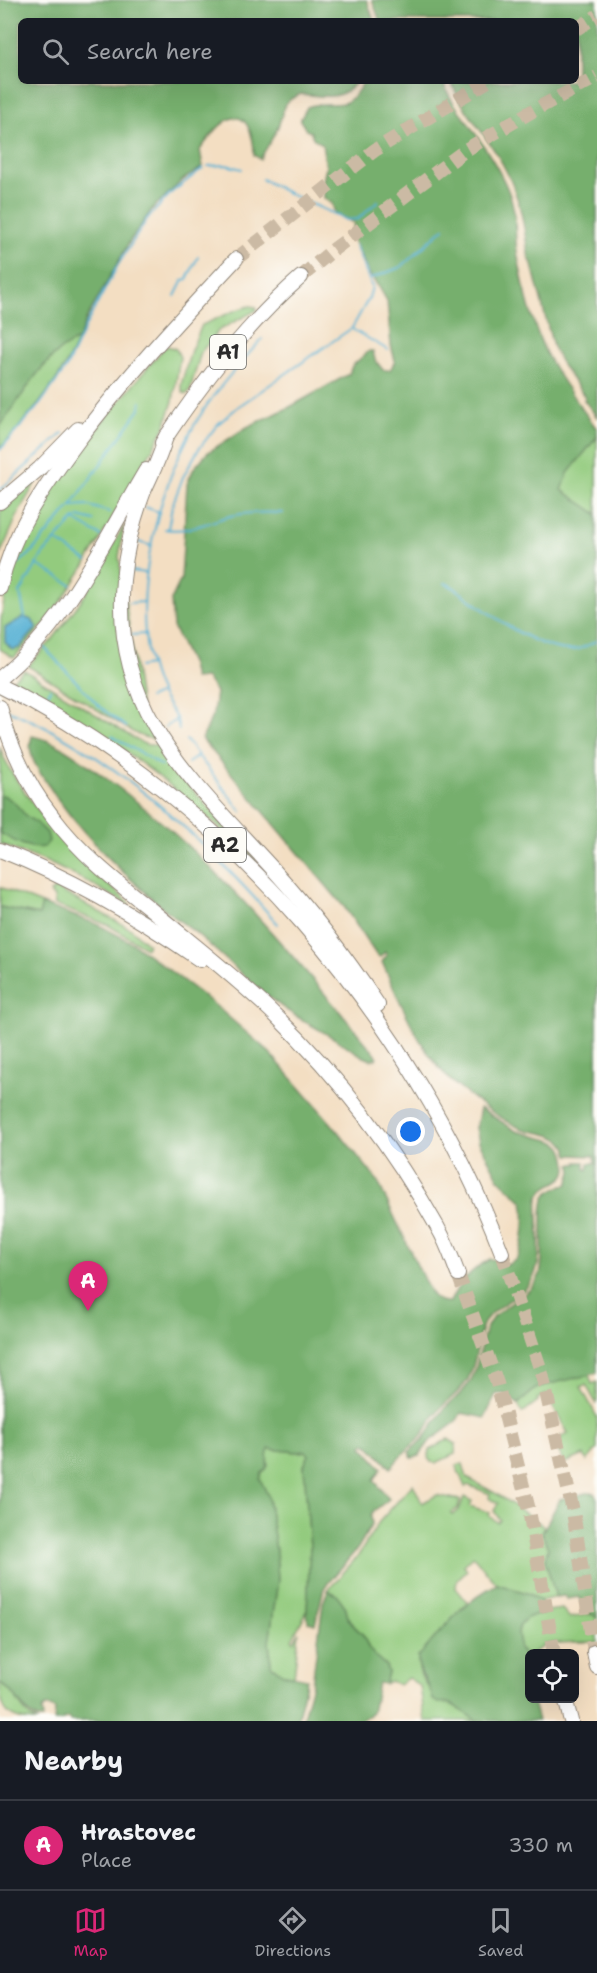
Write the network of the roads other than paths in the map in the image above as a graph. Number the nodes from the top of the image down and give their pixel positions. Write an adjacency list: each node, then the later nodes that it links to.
1 (236, 259): 3 (highway)
2 (301, 278): 4 (highway, A1)
3 (106, 404): 5 (highway); 6 (highway)
4 (166, 436): 7 (highway, A1); 12 (highway)
5 (0, 502)
6 (0, 588)
7 (0, 678)
8 (0, 686): 12 (highway, A2)
9 (0, 707): 11 (highway)
10 (0, 850): 11 (highway)
11 (276, 1016): 14 (highway)
12 (402, 1055): 13 (highway, A2)
13 (502, 1253)
14 (458, 1274)
15 (594, 1652): 16 (highway)
16 (597, 1667)
17 (566, 1703): 18 (highway)
18 (571, 1721)

